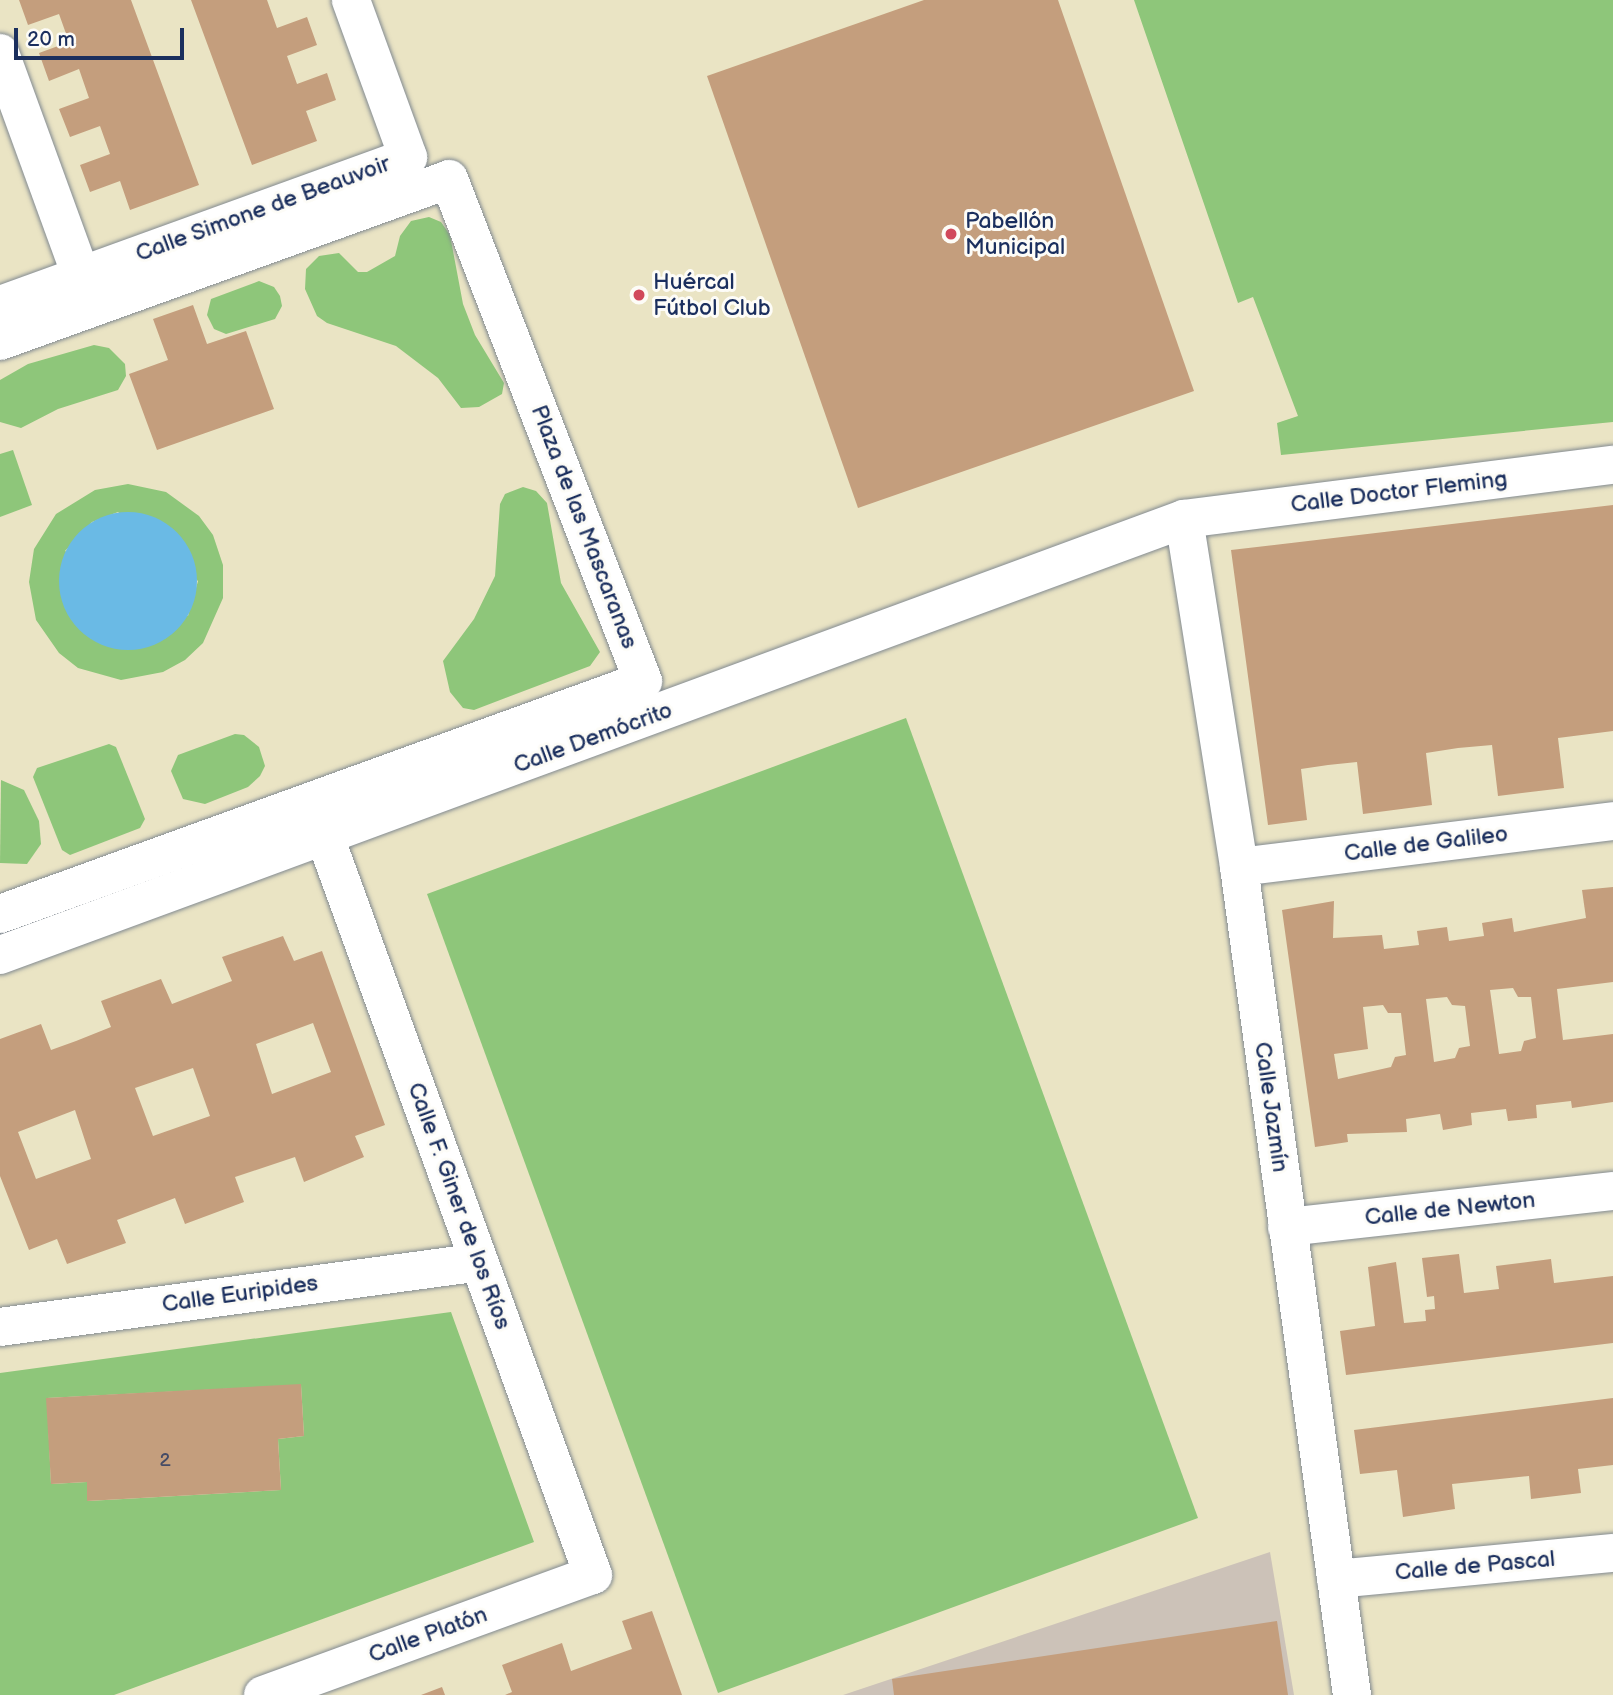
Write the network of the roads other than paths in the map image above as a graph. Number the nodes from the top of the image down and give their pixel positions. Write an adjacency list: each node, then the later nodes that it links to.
1 (351, 0): 3 (street, Calle Simone de Beauvoir)
2 (0, 53): 3 (street)
3 (80, 276): 4 (street)
4 (0, 305)
5 (0, 341): 11 (street, Plaza de las Mascaranas)
6 (1613, 465): 7 (street, Calle Doctor Fleming)
7 (1184, 519): 9 (street, Calle Demócrito); 10 (street, Calle Jazmín)
8 (1613, 821): 10 (street, Calle de Galileo)
9 (325, 837): 12 (street, Calle Demócrito); 15 (street, Calle F. Giner de los Ríos)
10 (1239, 867): 14 (street, Calle Jazmín)
11 (0, 914)
12 (0, 955)
13 (1613, 1191): 14 (street, Calle de Newton)
14 (1287, 1227): 19 (street, Calle Jazmín)
15 (479, 1262): 16 (street, Calle Euripides); 18 (street, Calle F. Giner de los Ríos)
16 (0, 1326)
17 (1613, 1553): 19 (street, Calle de Pascal)
18 (593, 1575): 20 (street, Calle Platón)
19 (1336, 1579): 21 (street, Calle Jazmín)
20 (263, 1695)
21 (1352, 1695)

